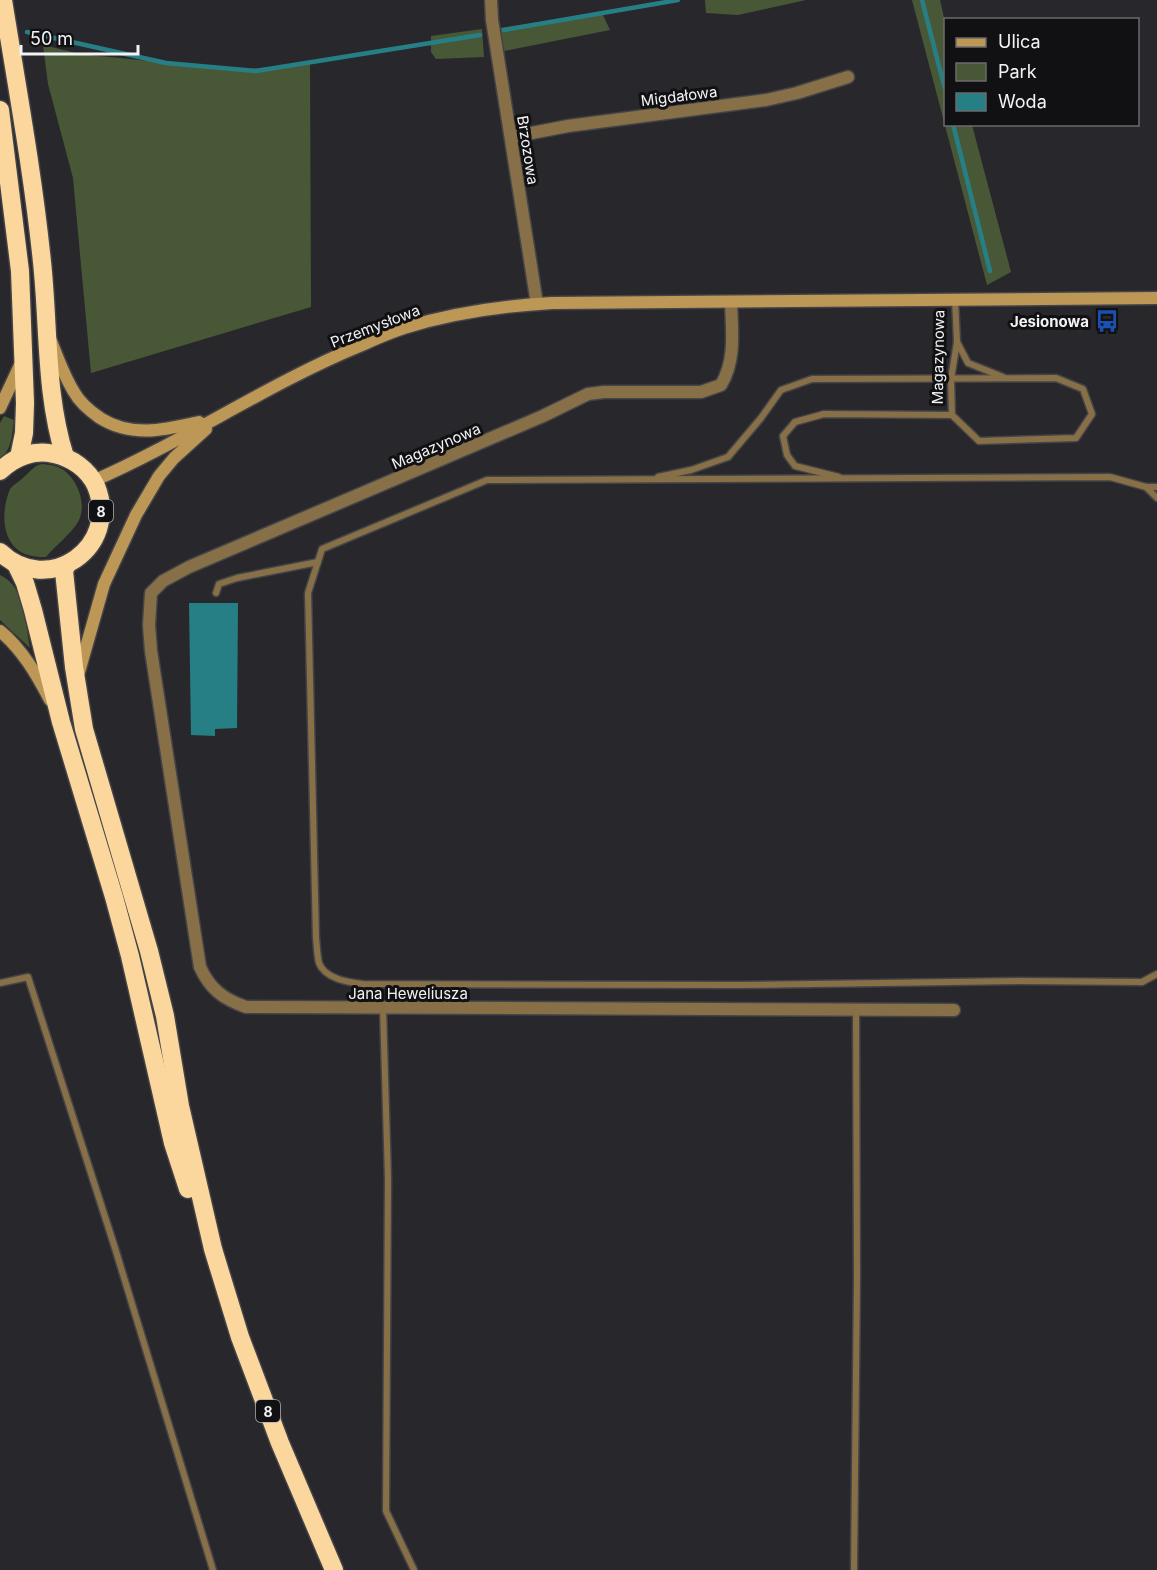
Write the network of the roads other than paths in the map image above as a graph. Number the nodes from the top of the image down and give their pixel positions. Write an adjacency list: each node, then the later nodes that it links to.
1 (3, 0): 10 (highway)
2 (491, 0): 5 (street, Brzozowa)
3 (849, 77): 5 (street, Migdałowa)
4 (0, 110): 12 (highway)
5 (511, 137): 9 (street, Brzozowa)
6 (1157, 298): 7 (street)
7 (955, 299): 8 (street); 11 (lane, Magazynowa)
8 (732, 303): 9 (street, Przemysłowa); 33 (street, Magazynowa)
9 (537, 304): 17 (street, Przemysłowa)
10 (48, 335): 17 (street); 19 (highway)
11 (957, 342): 13 (lane); 14 (lane, Magazynowa)
12 (24, 357): 15 (street); 18 (highway)
13 (1007, 378): 14 (lane); 16 (lane)
14 (951, 379): 16 (lane, Magazynowa); 22 (lane)
15 (0, 408)
16 (952, 415): 21 (lane)
17 (218, 418): 23 (street, Przemysłowa); 34 (street)
18 (20, 457): 19 (highway); 20 (highway)
19 (66, 457): 23 (highway, 8)
20 (0, 471)
21 (848, 479): 22 (lane); 24 (lane)
22 (645, 480): 28 (lane)
23 (93, 481): 30 (highway, 8)
24 (1146, 487): 25 (lane); 26 (lane)
25 (1157, 487)
26 (1157, 498)
27 (0, 552): 29 (highway, 8)
28 (318, 562): 31 (lane); 36 (lane)
29 (16, 564): 30 (highway, 8); 35 (highway, 8)
30 (67, 564): 34 (highway, 8)
31 (216, 593)
32 (0, 631): 35 (street)
33 (151, 651): 38 (street, Jana Heweliusza)
34 (76, 681): 41 (highway, 8)
35 (61, 722): 41 (highway, 8)
36 (1157, 974)
37 (0, 983): 42 (lane)
38 (383, 1008): 39 (street, Jana Heweliusza); 44 (lane)
39 (856, 1009): 40 (street, Jana Heweliusza); 45 (lane)
40 (954, 1010)
41 (213, 1249): 43 (highway, 8)
42 (213, 1570)
43 (334, 1570)
44 (414, 1570)
45 (854, 1570)

